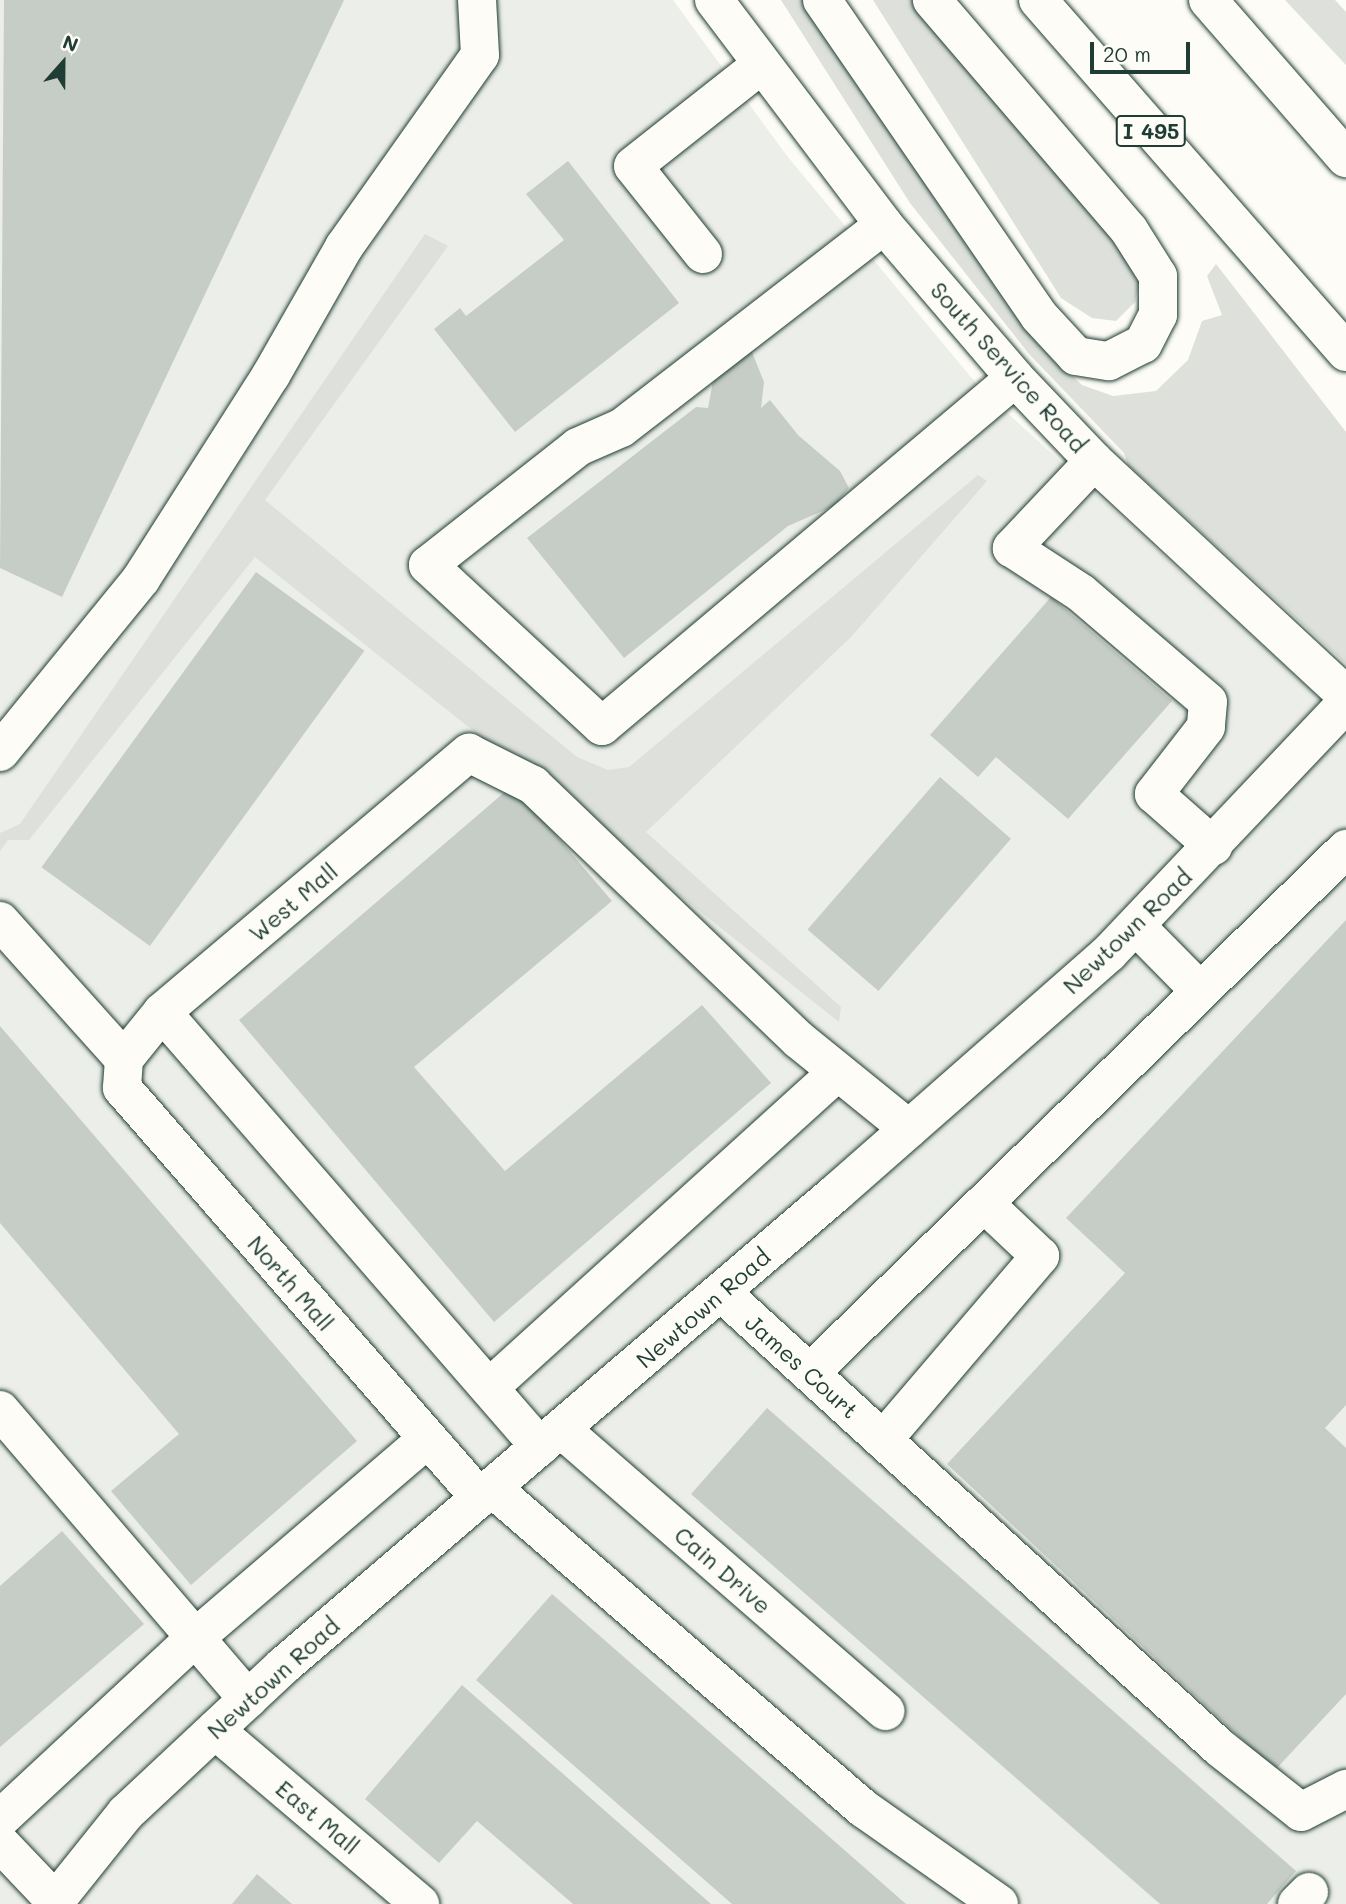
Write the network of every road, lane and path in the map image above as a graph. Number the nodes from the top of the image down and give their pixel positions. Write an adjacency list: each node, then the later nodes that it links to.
1 (477, 0): 18 (main road)
2 (714, 0): 7 (main road, South Service Road)
3 (822, 0): 4 (main road)
4 (932, 0)
5 (1038, 0): 11 (main road, I 495)
6 (1208, 0): 8 (main road)
7 (762, 64): 9 (main road, South Service Road); 10 (main road)
8 (1346, 158)
9 (884, 225): 14 (main road, South Service Road); 14 (main road)
10 (703, 254)
11 (1264, 263): 12 (main road, I 495); 13 (main road)
12 (1346, 352)
13 (1346, 366)
14 (1015, 378): 15 (main road, South Service Road)
15 (1094, 461): 16 (main road, South Service Road); 19 (main road)
16 (1346, 695)
17 (1346, 703): 19 (main road, Newtown Road)
18 (0, 752)
19 (1213, 846): 22 (main road, Newtown Road)
20 (1346, 849): 23 (main road)
21 (0, 921): 25 (main road)
22 (1136, 926): 23 (main road); 27 (main road, Newtown Road)
23 (1200, 991): 28 (main road)
24 (162, 1012): 25 (main road, West Mall); 26 (main road, West Mall); 31 (main road, Cain Drive)
25 (124, 1059): 34 (main road, North Mall)
26 (838, 1072): 27 (main road); 31 (main road)
27 (909, 1129): 29 (main road, Newtown Road)
28 (984, 1203): 30 (main road); 35 (main road)
29 (721, 1292): 30 (main road, James Court); 33 (main road, Newtown Road)
30 (810, 1373): 35 (main road, James Court)
31 (491, 1387): 33 (main road, Cain Drive)
32 (0, 1410): 37 (main road)
33 (550, 1438): 36 (main road, Newtown Road); 39 (main road, Cain Drive)
34 (426, 1440): 36 (main road, North Mall); 37 (main road)
35 (883, 1440): 41 (main road, James Court)
36 (486, 1493): 38 (main road, Newtown Road); 46 (main road, North Mall)
37 (195, 1638): 38 (main road); 42 (main road)
38 (248, 1699): 40 (main road, Newtown Road)
39 (885, 1711)
40 (215, 1730): 44 (main road, Newtown Road); 45 (main road, East Mall)
41 (1346, 1789)
42 (0, 1819)
43 (0, 1843): 44 (main road)
44 (55, 1903)
45 (420, 1904)
46 (999, 1904)

